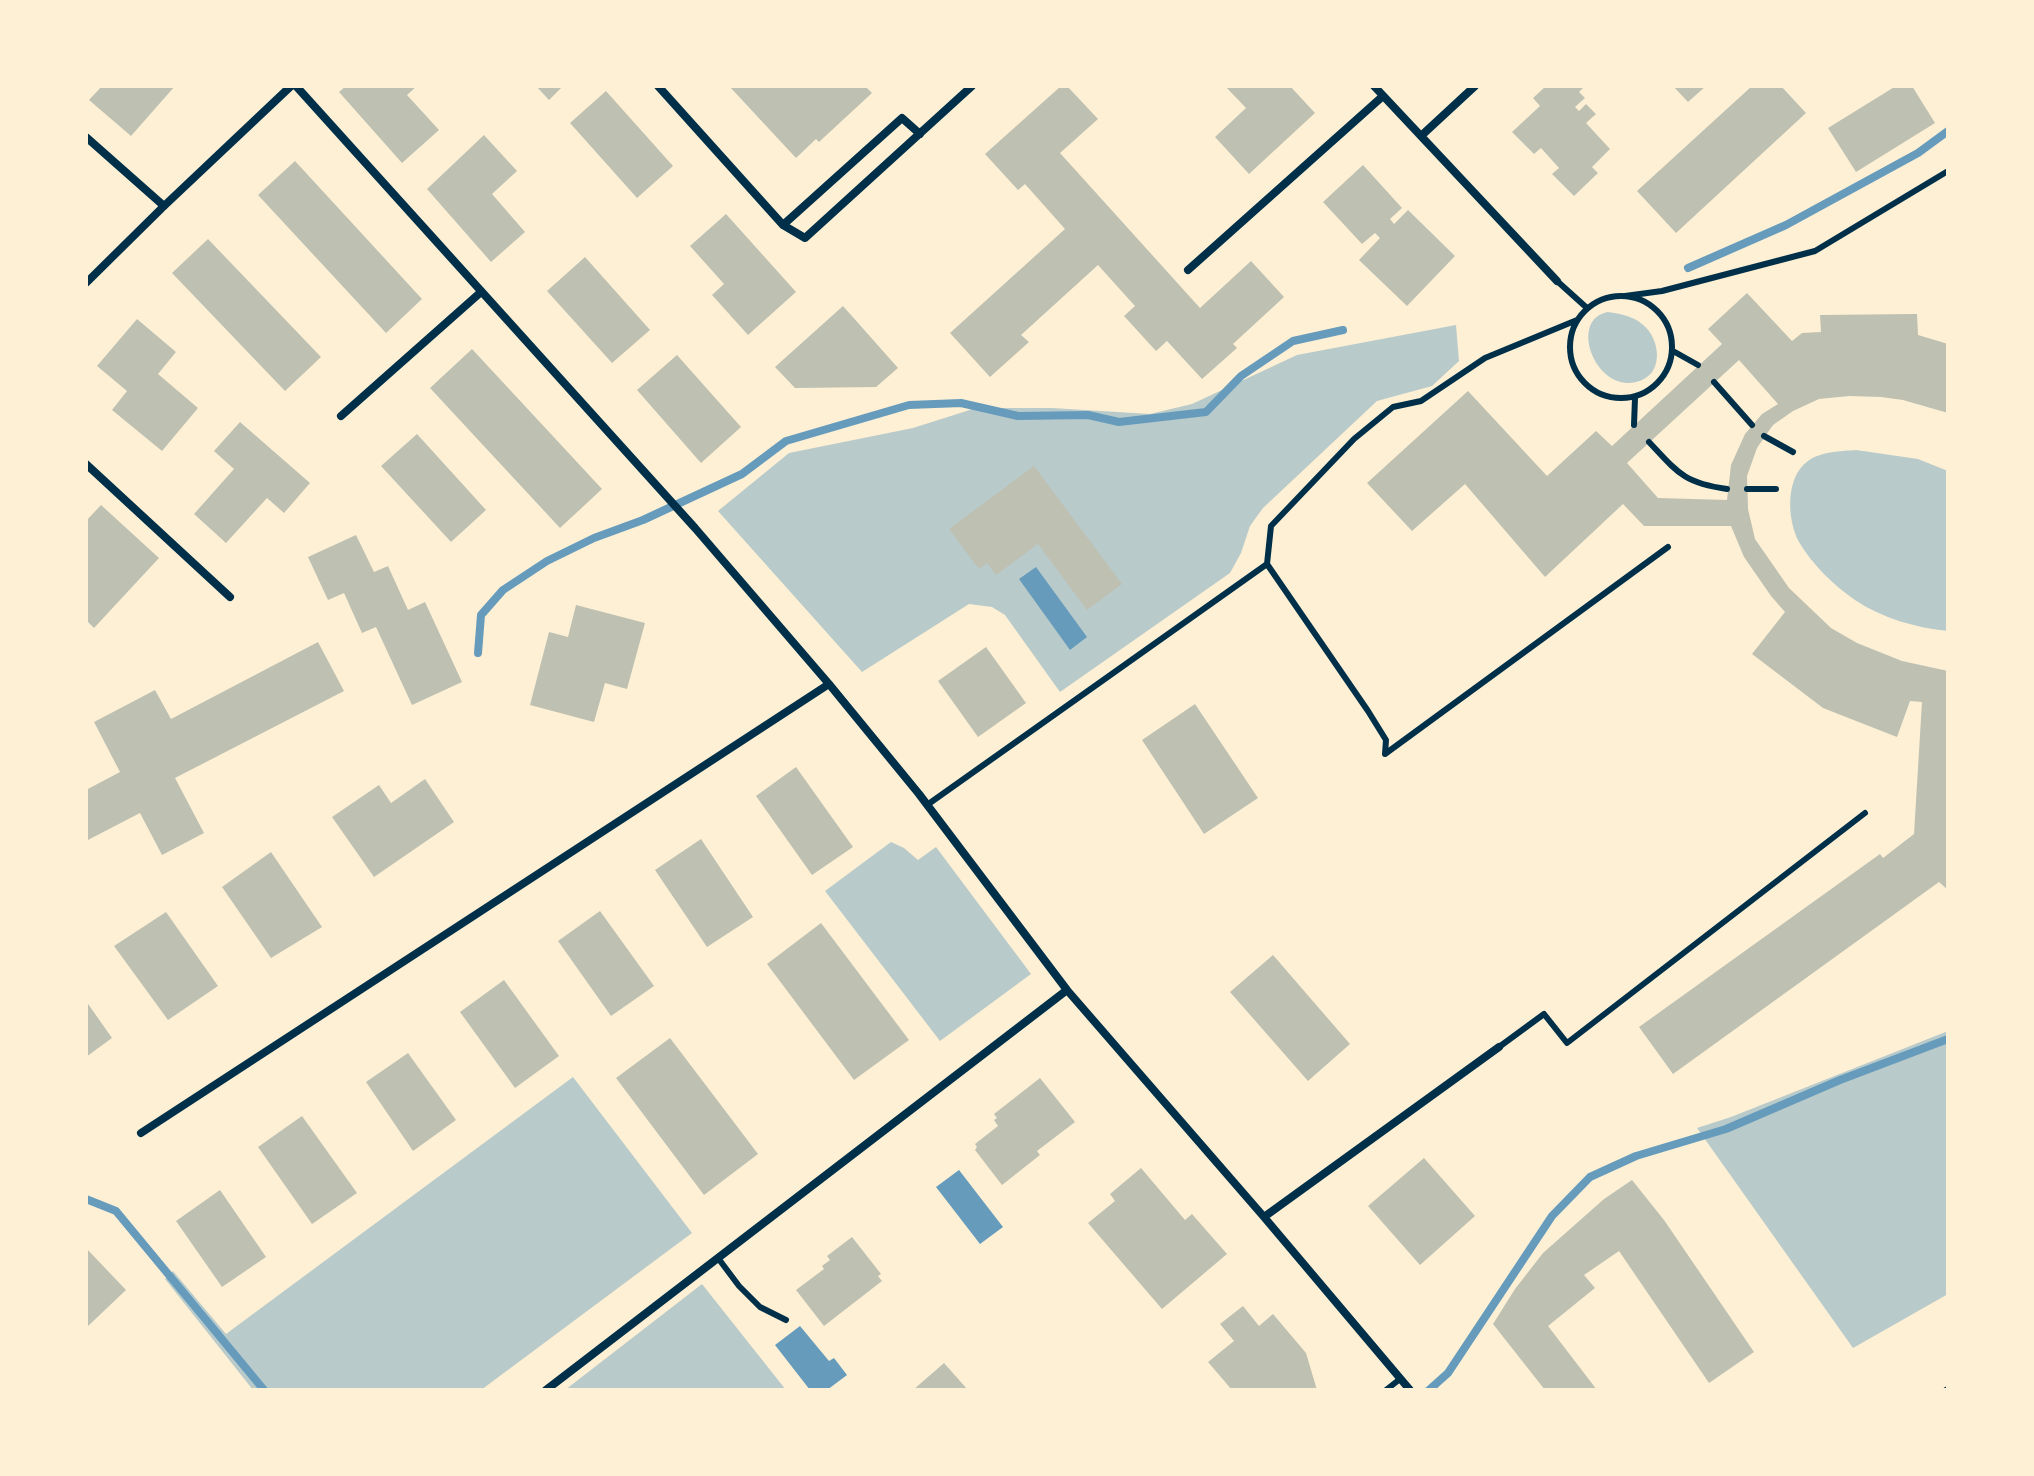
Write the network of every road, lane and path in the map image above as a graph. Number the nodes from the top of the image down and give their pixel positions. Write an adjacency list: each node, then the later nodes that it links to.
1 (294, 86): 11 (street); 16 (street)
2 (658, 86): 12 (street)
3 (972, 86): 7 (street)
4 (1374, 86): 6 (street)
5 (1475, 86): 8 (street)
6 (1383, 96): 8 (street); 13 (street)
7 (920, 134): 12 (street); 12 (street)
8 (1421, 136): 14 (street)
9 (86, 137): 11 (street)
10 (1948, 171): 17 (lane)
11 (164, 206): 15 (street)
12 (783, 225)
13 (1188, 270)
14 (1557, 281): 18 (lane)
15 (86, 283)
16 (481, 292): 24 (street); 37 (street)
17 (1625, 296): 18 (lane); 20 (lane)
18 (1587, 308): 19 (lane)
19 (1577, 320): 23 (lane); 35 (lane)
20 (1673, 351): 21 (lane); 23 (lane)
21 (1698, 365)
22 (1714, 382): 26 (lane)
23 (1635, 398): 25 (lane)
24 (341, 416)
25 (1634, 425)
26 (1752, 425)
27 (1764, 436): 29 (lane)
28 (1649, 442): 31 (lane)
29 (1793, 452)
30 (86, 464): 36 (street)
31 (1727, 489)
32 (1747, 489): 33 (lane)
33 (1776, 489)
34 (1668, 547): 35 (lane)
35 (1267, 564): 38 (lane)
36 (230, 597)
37 (829, 684): 38 (street); 42 (street)
38 (927, 805): 40 (street)
39 (1865, 813): 41 (lane)
40 (1067, 990): 43 (street); 44 (street)
41 (1499, 1047): 43 (street)
42 (141, 1133)
43 (1264, 1217): 46 (street)
44 (718, 1258): 45 (lane); 47 (street)
45 (786, 1320)
46 (1400, 1379): 48 (lane); 49 (street)
47 (546, 1390)
48 (1386, 1390)
49 (1410, 1390)

